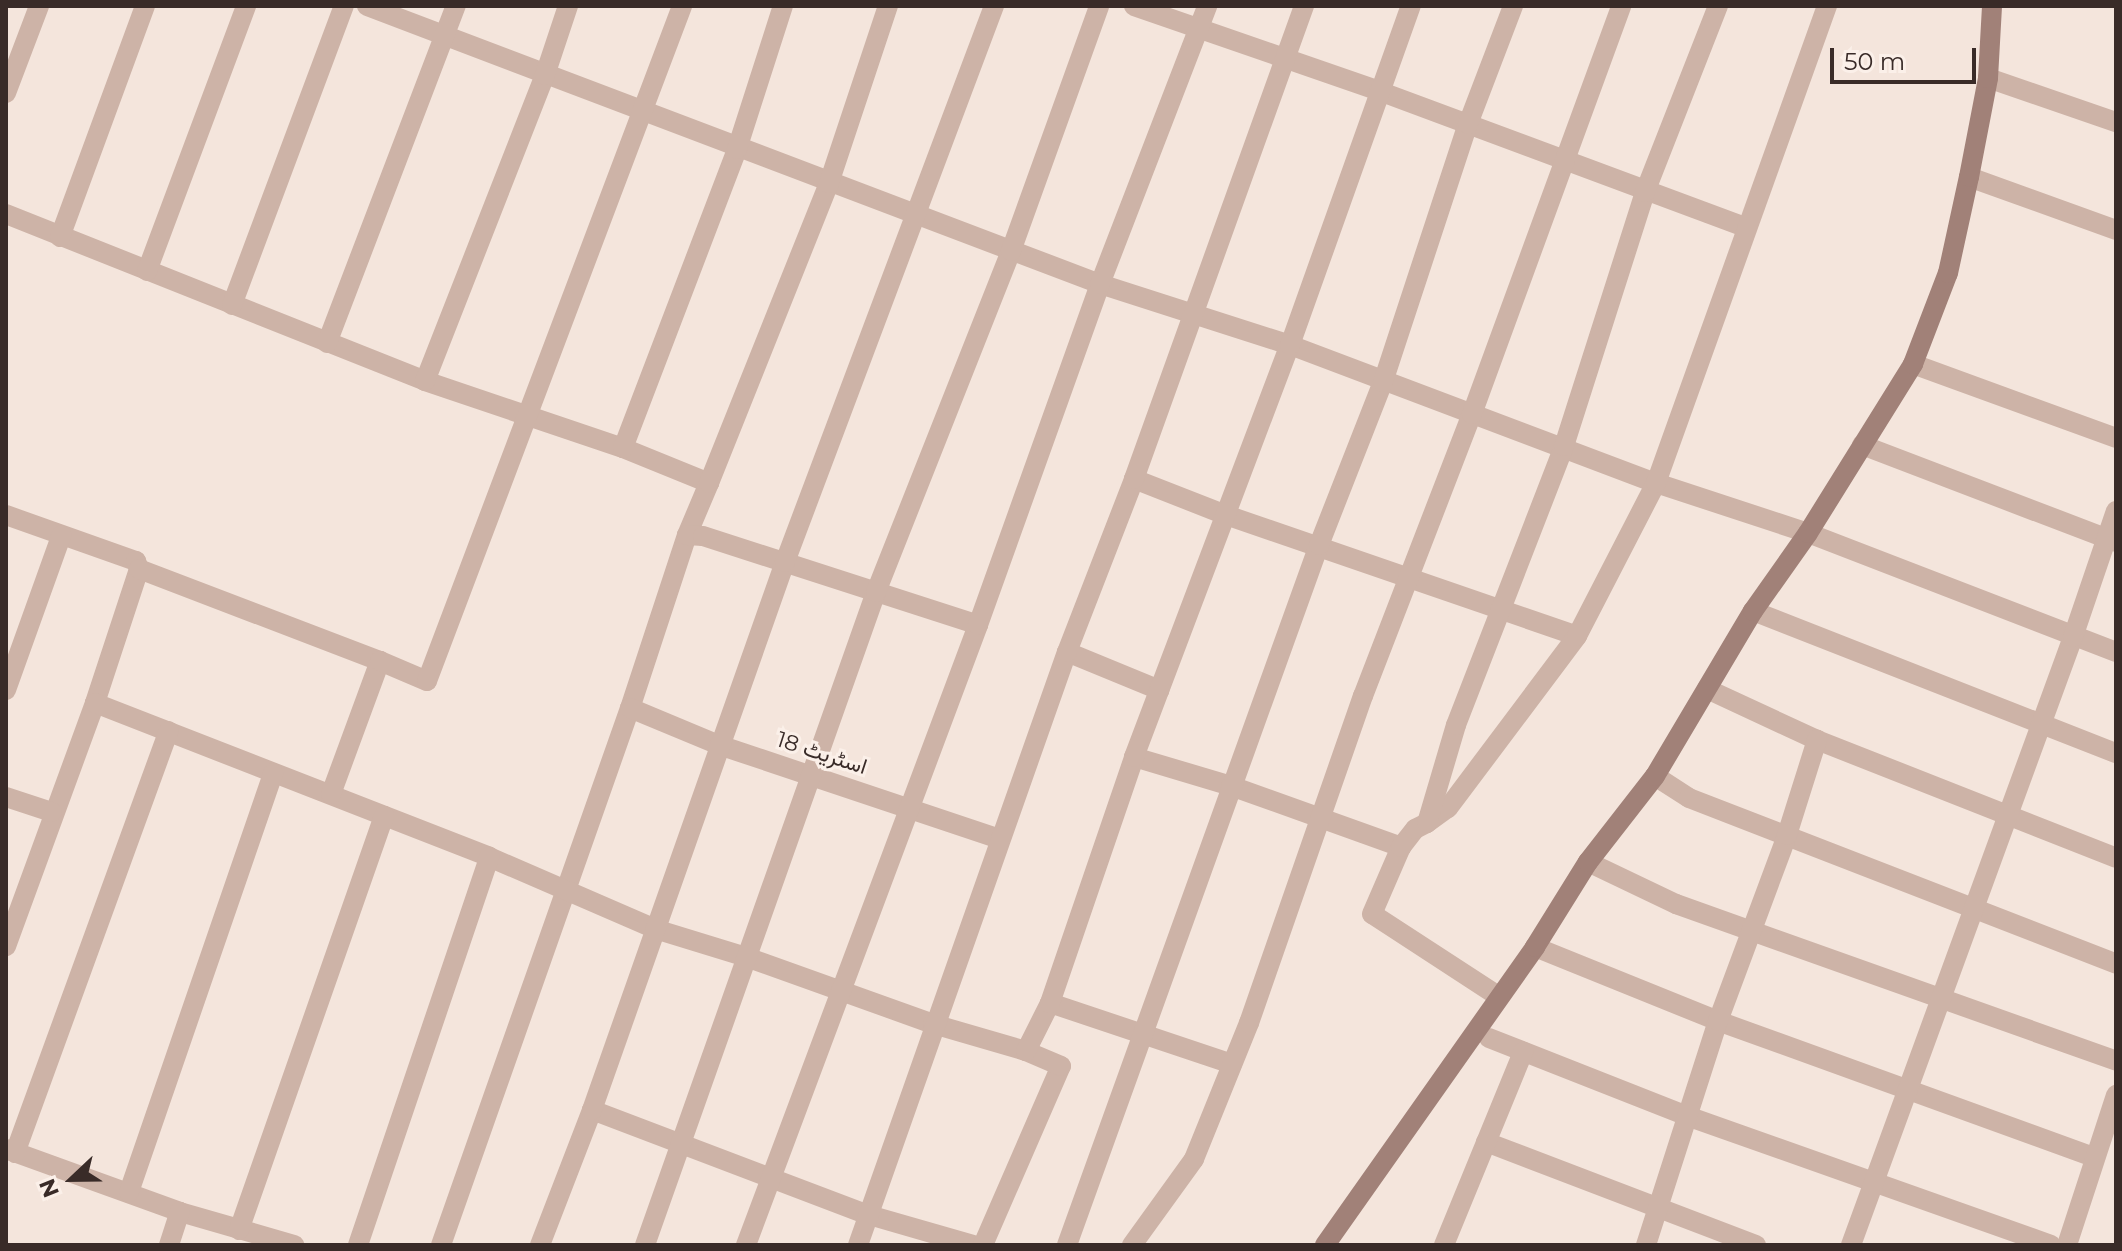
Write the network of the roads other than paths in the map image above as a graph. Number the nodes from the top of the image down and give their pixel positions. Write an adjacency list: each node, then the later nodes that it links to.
1 (39, 6): 28 (street)
2 (145, 6): 41 (street)
3 (246, 6): 43 (street)
4 (344, 6): 45 (street)
5 (367, 6): 23 (street)
6 (456, 6): 23 (street)
7 (568, 6): 25 (street)
8 (682, 6): 29 (street)
9 (783, 6): 32 (street)
10 (888, 6): 35 (street)
11 (994, 6): 38 (street)
12 (1099, 6): 42 (street)
13 (1134, 6): 22 (street)
14 (1207, 6): 22 (street)
15 (1304, 6): 24 (street)
16 (1411, 6): 27 (street)
17 (1513, 6): 31 (street)
18 (1621, 6): 33 (street)
19 (1718, 6): 36 (street)
20 (1827, 6): 39 (street)
21 (1992, 6): 26 (street)
22 (1199, 27): 24 (street); 44 (street)
23 (445, 36): 25 (street); 47 (street)
24 (1286, 58): 27 (street); 46 (street)
25 (545, 75): 29 (street); 50 (street)
26 (1988, 78): 30 (street); 34 (street)
27 (1379, 91): 31 (street); 48 (street)
28 (6, 93)
29 (644, 114): 32 (street); 53 (street)
30 (2116, 122)
31 (1468, 124): 33 (street); 51 (street)
32 (737, 149): 35 (street); 57 (street)
33 (1564, 161): 36 (street); 52 (street)
34 (1969, 177): 40 (street); 49 (street)
35 (829, 183): 38 (street); 59 (street)
36 (1645, 192): 39 (street); 56 (street)
37 (6, 214): 41 (street)
38 (915, 215): 42 (street); 69 (street)
39 (1745, 227): 60 (street)
40 (2116, 230)
41 (60, 237): 43 (street)
42 (1011, 251): 44 (street); 72 (street)
43 (147, 271): 45 (street)
44 (1100, 284): 46 (street); 75 (street)
45 (232, 305): 47 (street)
46 (1194, 312): 48 (street); 58 (street)
47 (327, 343): 50 (street)
48 (1290, 345): 51 (street); 63 (street)
49 (1913, 364): 54 (street); 55 (street)
50 (425, 381): 53 (street)
51 (1383, 382): 52 (street); 68 (street)
52 (1472, 414): 56 (street); 71 (street)
53 (529, 418): 57 (street); 80 (street)
54 (2116, 438)
55 (1862, 445): 64 (street); 67 (street)
56 (1564, 446): 60 (street); 73 (street)
57 (623, 448): 59 (street)
58 (1134, 479): 63 (street); 78 (street)
59 (709, 483): 65 (street)
60 (1656, 483): 64 (street); 76 (street)
61 (2116, 511): 67 (street)
62 (6, 515): 66 (street)
63 (1226, 515): 68 (street); 83 (street)
64 (1808, 533): 74 (street); 77 (street)
65 (687, 535): 69 (street); 85 (street)
66 (61, 536): 70 (street); 82 (street)
67 (2111, 540): 77 (street)
68 (1319, 545): 71 (street); 95 (street)
69 (785, 562): 72 (street); 89 (street)
70 (139, 569): 80 (street); 84 (street)
71 (1409, 577): 73 (street); 102 (street)
72 (876, 592): 75 (street); 93 (street)
73 (1501, 607): 76 (street); 103 (street)
74 (1753, 611): 81 (street); 86 (street)
75 (978, 625): 98 (street)
76 (1577, 636): 103 (street)
77 (2073, 637): 79 (street); 86 (street)
78 (1067, 652): 83 (street); 105 (street)
79 (2116, 652)
80 (380, 661): 96 (street)
81 (1707, 689): 88 (street); 94 (street)
82 (6, 690)
83 (1159, 690): 91 (street)
84 (95, 703): 87 (street); 99 (street)
85 (630, 708): 89 (street, اسٹریٹ 18); 110 (street)
86 (2041, 725): 90 (street); 101 (street)
87 (169, 731): 92 (street); 136 (street)
88 (1817, 740): 101 (street); 104 (street)
89 (719, 745): 93 (street, اسٹریٹ 18); 113 (street)
90 (2116, 753)
91 (1134, 757): 95 (street); 121 (street)
92 (273, 773): 96 (street); 140 (street)
93 (811, 775): 98 (street, اسٹریٹ 18); 116 (street)
94 (1655, 776): 104 (street); 109 (street)
95 (1231, 786): 102 (street); 124 (street)
96 (331, 794): 100 (street)
97 (6, 797): 99 (street)
98 (910, 807): 105 (street, اسٹریٹ 18); 118 (street)
99 (52, 812): 114 (street)
100 (384, 816): 107 (street); 144 (street)
101 (2008, 816): 108 (street); 111 (street)
102 (1320, 820): 106 (street); 129 (street)
103 (1427, 823): 106 (street)
104 (1787, 835): 111 (street); 112 (street)
105 (1000, 839): 123 (street)
106 (1401, 847): 119 (street)
107 (489, 857): 110 (street); 148 (street)
108 (2116, 858)
109 (1588, 862): 112 (street); 115 (street)
110 (566, 889): 113 (street); 149 (street)
111 (1975, 908): 117 (street); 120 (street)
112 (1751, 928): 120 (street); 122 (street)
113 (655, 929): 116 (street); 132 (street)
114 (6, 946)
115 (1535, 947): 119 (street); 122 (street)
116 (749, 958): 118 (street); 135 (street)
117 (2116, 964)
118 (841, 992): 123 (street); 138 (street)
119 (1498, 996): 158 (street)
120 (1943, 997): 128 (street); 130 (street)
121 (1050, 1003): 124 (street); 126 (street)
122 (1718, 1021): 130 (street); 133 (street)
123 (933, 1024): 126 (street); 143 (street)
124 (1144, 1033): 129 (street); 156 (street)
125 (1489, 1038): 127 (street)
126 (1026, 1051): 155 (street)
127 (1523, 1052): 133 (street); 134 (street)
128 (2116, 1061)
129 (1232, 1064): 157 (street)
130 (1908, 1090): 137 (street); 139 (street)
131 (2116, 1095): 137 (street)
132 (592, 1110): 135 (street); 150 (street)
133 (1687, 1116): 139 (street); 141 (street)
134 (1486, 1142): 141 (street); 145 (street)
135 (681, 1145): 138 (street); 151 (street)
136 (11, 1151): 140 (street)
137 (2093, 1157): 163 (street)
138 (772, 1177): 143 (street); 152 (street)
139 (1874, 1181): 161 (street); 162 (street)
140 (129, 1192): 142 (street)
141 (1657, 1208): 159 (street); 160 (street)
142 (180, 1212): 144 (street); 146 (street)
143 (869, 1215): 153 (street); 154 (street)
144 (239, 1230): 147 (street)
145 (1448, 1244)
146 (169, 1245)
147 (294, 1245)
148 (358, 1245)
149 (441, 1245)
150 (540, 1245)
151 (645, 1245)
152 (746, 1245)
153 (858, 1245)
154 (973, 1245)
155 (983, 1245)
156 (1067, 1245)
157 (1132, 1245)
158 (1325, 1245)
159 (1646, 1245)
160 (1756, 1245)
161 (1851, 1245)
162 (2051, 1245)
163 (2067, 1245)

